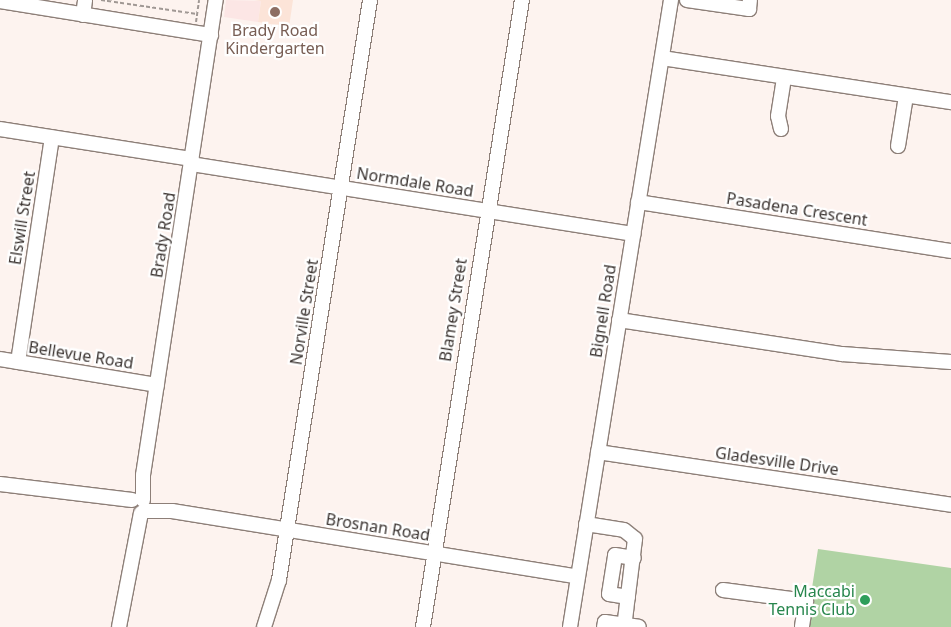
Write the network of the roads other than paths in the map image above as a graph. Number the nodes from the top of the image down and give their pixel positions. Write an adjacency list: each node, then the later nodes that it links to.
1 (85, 0): 9 (street)
2 (216, 0): 10 (street, Brady Road)
3 (370, 0): 20 (street, Norville Street)
4 (522, 0): 22 (street, Blamey Street)
5 (671, 0): 11 (street, Bignell Road)
6 (687, 0): 7 (street)
7 (750, 0)
8 (0, 1): 9 (street)
9 (83, 14): 10 (street)
10 (211, 35): 19 (street, Brady Road)
11 (662, 58): 12 (street); 21 (street, Bignell Road)
12 (784, 77): 13 (street); 16 (street)
13 (906, 96): 14 (street); 18 (street)
14 (951, 102)
15 (0, 129): 17 (street, Normdale Road)
16 (781, 129)
17 (52, 138): 19 (street, Normdale Road); 27 (street, Elswill Street)
18 (898, 146)
19 (192, 161): 20 (street, Normdale Road); 29 (street, Brady Road)
20 (342, 188): 22 (street, Normdale Road); 35 (street, Norville Street)
21 (638, 202): 23 (street, Bignell Road); 24 (street, Pasadena Crescent)
22 (487, 211): 23 (street, Normdale Road); 36 (street, Blamey Street)
23 (633, 234): 25 (street, Bignell Road)
24 (951, 251)
25 (619, 320): 28 (street); 30 (street, Bignell Road)
26 (0, 359): 27 (street, Bellevue Road)
27 (18, 362): 29 (street, Bellevue Road)
28 (951, 362)
29 (157, 385): 33 (street, Brady Road)
30 (598, 452): 32 (street, Gladesville Drive); 34 (street, Bignell Road)
31 (0, 484): 33 (street, Brosnan Road)
32 (951, 505)
33 (138, 506): 35 (street, Brosnan Road); 42 (street, Brady Road)
34 (586, 524): 37 (street); 38 (street, Bignell Road)
35 (287, 529): 36 (street, Brosnan Road); 43 (street, Norville Street)
36 (432, 553): 38 (street, Brosnan Road); 44 (street, Blamey Street)
37 (634, 558): 40 (street); 40 (street)
38 (578, 577): 45 (street, Bignell Road)
39 (723, 590): 48 (street)
40 (628, 597): 41 (street)
41 (624, 626): 46 (street); 47 (street)
42 (119, 627)
43 (264, 627)
44 (423, 627)
45 (570, 627)
46 (604, 627)
47 (639, 627)
48 (802, 627)

